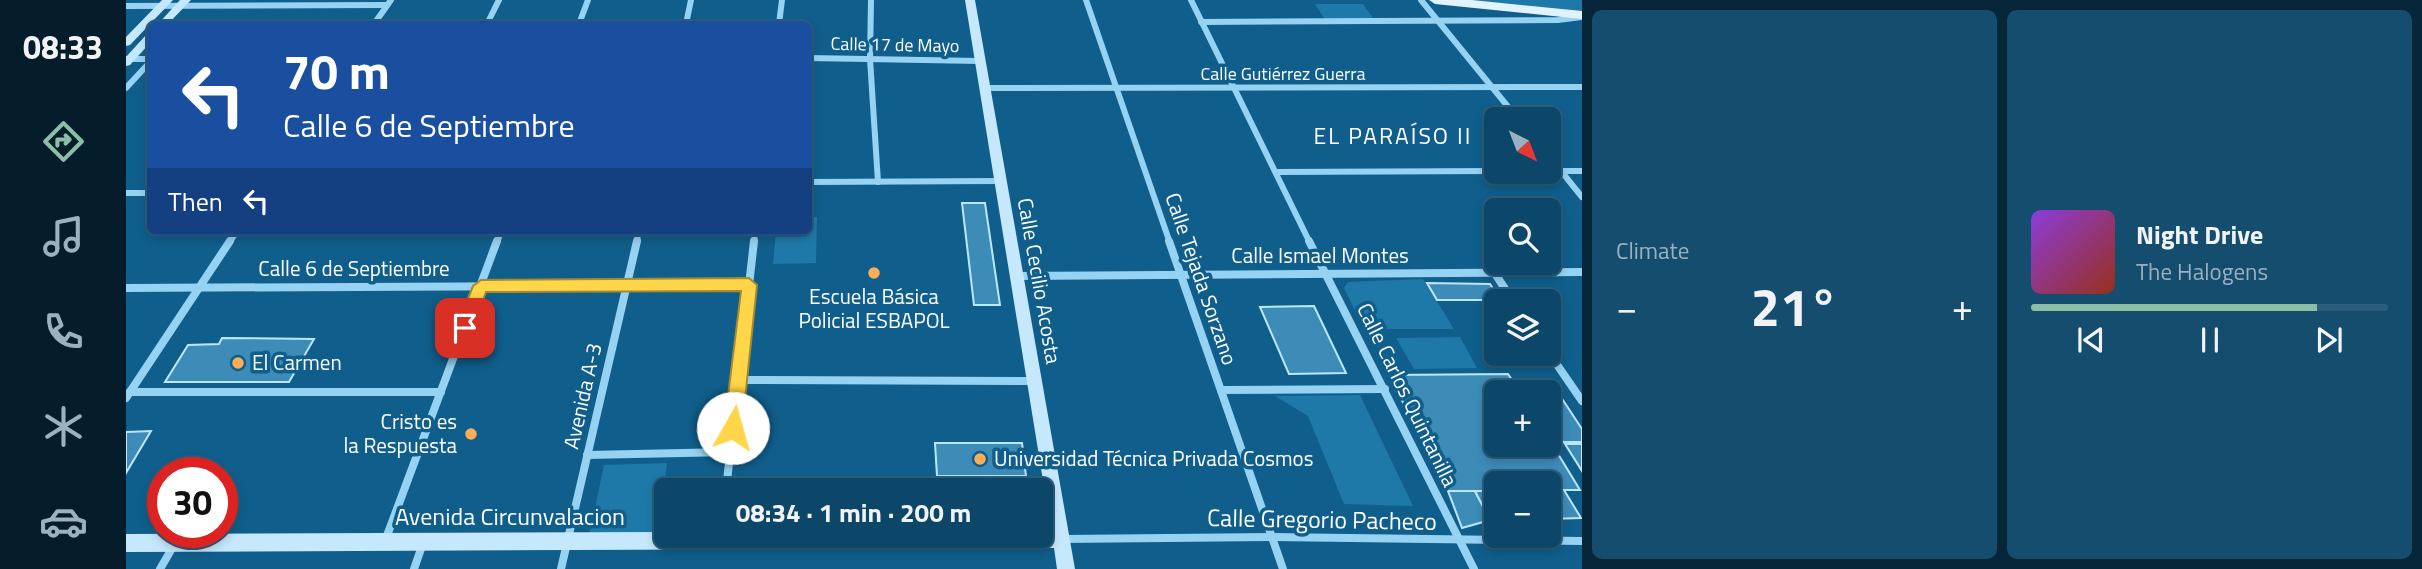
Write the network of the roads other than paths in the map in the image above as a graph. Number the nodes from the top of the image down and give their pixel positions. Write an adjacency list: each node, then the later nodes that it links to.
1 (499, 0): 21 (street)
2 (588, 0): 22 (street)
3 (691, 0): 23 (street)
4 (782, 0): 24 (street)
5 (871, 0): 29 (street)
6 (970, 0): 32 (street, Calle Cecilio Acosta)
7 (1086, 0): 37 (street, Calle Tejada Sorzano)
8 (1191, 0): 25 (street, Calle Carlos Quintanilla)
9 (1421, 0): 16 (street)
10 (1436, 0): 15 (main road)
11 (165, 3): 12 (street); 14 (street); 17 (street)
12 (183, 3): 13 (street); 19 (street)
13 (389, 3): 20 (street)
14 (126, 6)
15 (1582, 16): 16 (street)
16 (1437, 20): 25 (street); 39 (street)
17 (147, 21)
18 (147, 21): 27 (street)
19 (166, 21)
20 (376, 21)
21 (488, 21)
22 (580, 21)
23 (687, 21)
24 (779, 21)
25 (1201, 22): 38 (street, Calle Carlos Quintanilla)
26 (147, 40): 30 (street)
27 (126, 43)
28 (812, 58): 29 (street, Calle 17 de Mayo)
29 (870, 59): 32 (street, Calle 17 de Mayo); 48 (street)
30 (127, 60): 31 (street)
31 (147, 60)
32 (980, 61): 36 (street, Calle Cecilio Acosta)
33 (147, 64): 35 (street)
34 (1582, 87): 39 (street, Calle Gutiérrez Guerra)
35 (126, 88)
36 (985, 88): 37 (street, Calle Gutiérrez Guerra); 46 (street, Calle Cecilio Acosta)
37 (1116, 88): 38 (street, Calle Gutiérrez Guerra); 59 (street, Calle Tejada Sorzano)
38 (1232, 88): 39 (street, Calle Gutiérrez Guerra); 44 (street, Calle Carlos Quintanilla)
39 (1493, 88): 40 (street)
40 (1508, 107)
41 (1484, 171): 44 (street)
42 (1561, 171): 43 (street)
43 (1582, 171)
44 (1277, 172): 60 (street, Calle Carlos Quintanilla)
45 (1561, 172): 51 (street)
46 (1000, 181): 48 (street); 61 (street, Calle Cecilio Acosta)
47 (812, 182): 48 (street)
48 (878, 182)
49 (147, 191): 50 (street)
50 (126, 193)
51 (1582, 197)
52 (234, 235): 65 (street)
53 (500, 235): 64 (street)
54 (638, 235): 62 (street, Avenida A-3)
55 (755, 235): 63 (street)
56 (1484, 272): 60 (street, Calle Ismael Montes)
57 (1561, 272): 58 (street, Calle Ismael Montes)
58 (1582, 272)
59 (1181, 274): 60 (street, Calle Ismael Montes); 61 (street, Calle Ismael Montes); 70 (street, Calle Tejada Sorzano)
60 (1327, 274): 71 (street, Calle Carlos Quintanilla)
61 (1017, 276): 69 (street, Calle Cecilio Acosta)
62 (626, 285): 63 (street, Calle 6 de Septiembre); 64 (street, Calle 6 de Septiembre); 76 (street, Avenida A-3)
63 (749, 285): 68 (street)
64 (481, 286): 65 (street, Calle 6 de Septiembre); 72 (street)
65 (200, 287): 66 (street, Calle 6 de Septiembre); 73 (street)
66 (126, 288)
67 (1558, 366): 74 (street)
68 (739, 380): 69 (street); 75 (street)
69 (1035, 381): 81 (street, Calle Cecilio Acosta)
70 (1221, 390): 71 (street); 78 (street, Calle Tejada Sorzano)
71 (1385, 390): 83 (street, Calle Carlos Quintanilla)
72 (441, 392): 73 (street); 85 (street)
73 (128, 395)
74 (1582, 401)
75 (730, 452): 76 (street); 77 (street)
76 (587, 456): 82 (street, Avenida A-3)
77 (727, 478)
78 (1272, 537): 81 (street, Calle Gregorio Pacheco); 83 (street, Calle Gregorio Pacheco); 95 (street, Calle Tejada Sorzano)
79 (654, 539): 82 (street, Avenida Circunvalacion)
80 (1053, 539): 81 (street, Avenida Circunvalacion)
81 (1061, 539): 94 (street, Calle Cecilio Acosta)
82 (567, 541): 86 (street, Avenida Circunvalacion); 93 (street, Avenida A-3)
83 (1460, 541): 84 (street, Calle Gregorio Pacheco); 96 (street, Calle Carlos Quintanilla)
84 (1582, 541)
85 (385, 542): 86 (street, Avenida Circunvalacion); 89 (street, Avenida Circunvalacion)
86 (424, 542): 92 (street)
87 (126, 543): 88 (street, Avenida Circunvalacion)
88 (147, 543)
89 (238, 543)
90 (173, 548): 91 (street)
91 (160, 569)
92 (414, 569)
93 (561, 569)
94 (1066, 569)
95 (1283, 569)
96 (1474, 569)

